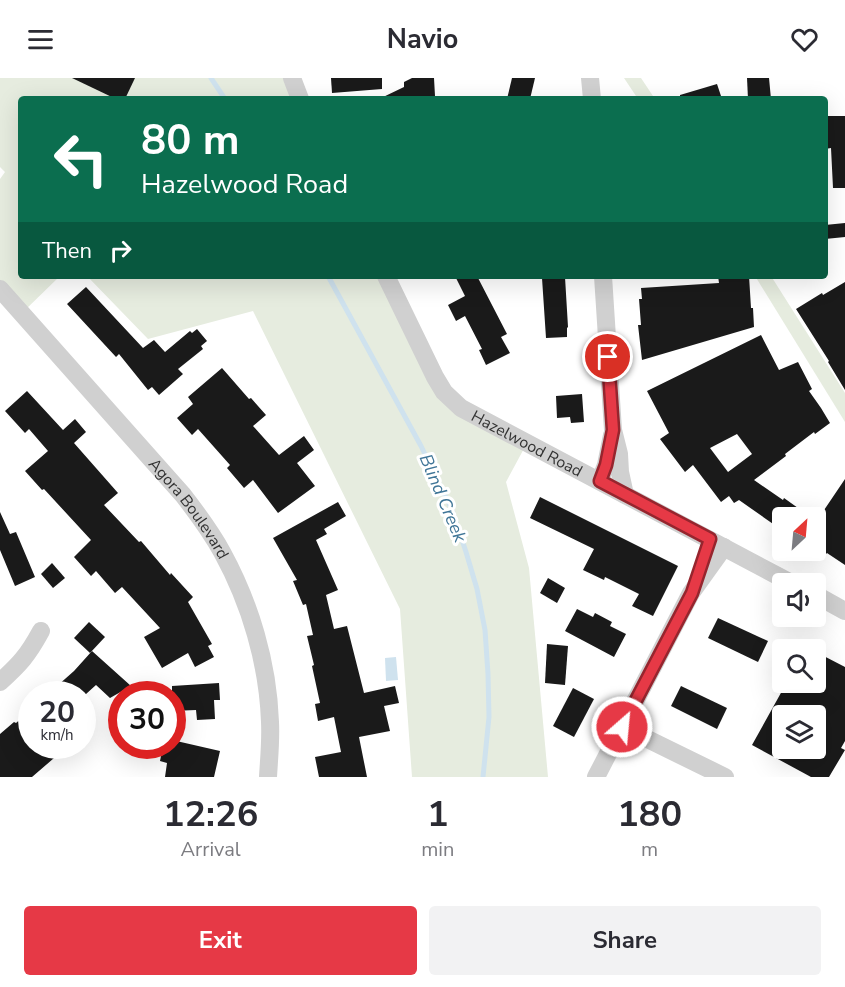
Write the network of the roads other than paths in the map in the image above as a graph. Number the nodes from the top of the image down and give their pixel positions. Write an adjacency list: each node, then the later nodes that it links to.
1 (292, 78): 3 (street)
2 (590, 78): 4 (street)
3 (299, 96)
4 (592, 96)
5 (387, 279): 9 (street, Hazelwood Road)
6 (603, 279): 8 (street)
7 (2, 296): 18 (street, Agora Boulevard)
8 (613, 430): 9 (street); 10 (street)
9 (600, 481): 10 (street, Hazelwood Road)
10 (625, 495): 11 (street, Hazelwood Road)
11 (717, 543): 12 (street, Hazelwood Road); 17 (street)
12 (773, 573)
13 (826, 601): 14 (street)
14 (845, 611)
15 (41, 631): 16 (street)
16 (0, 682)
17 (622, 727): 19 (street); 20 (street)
18 (268, 777)
19 (596, 777)
20 (725, 777)

